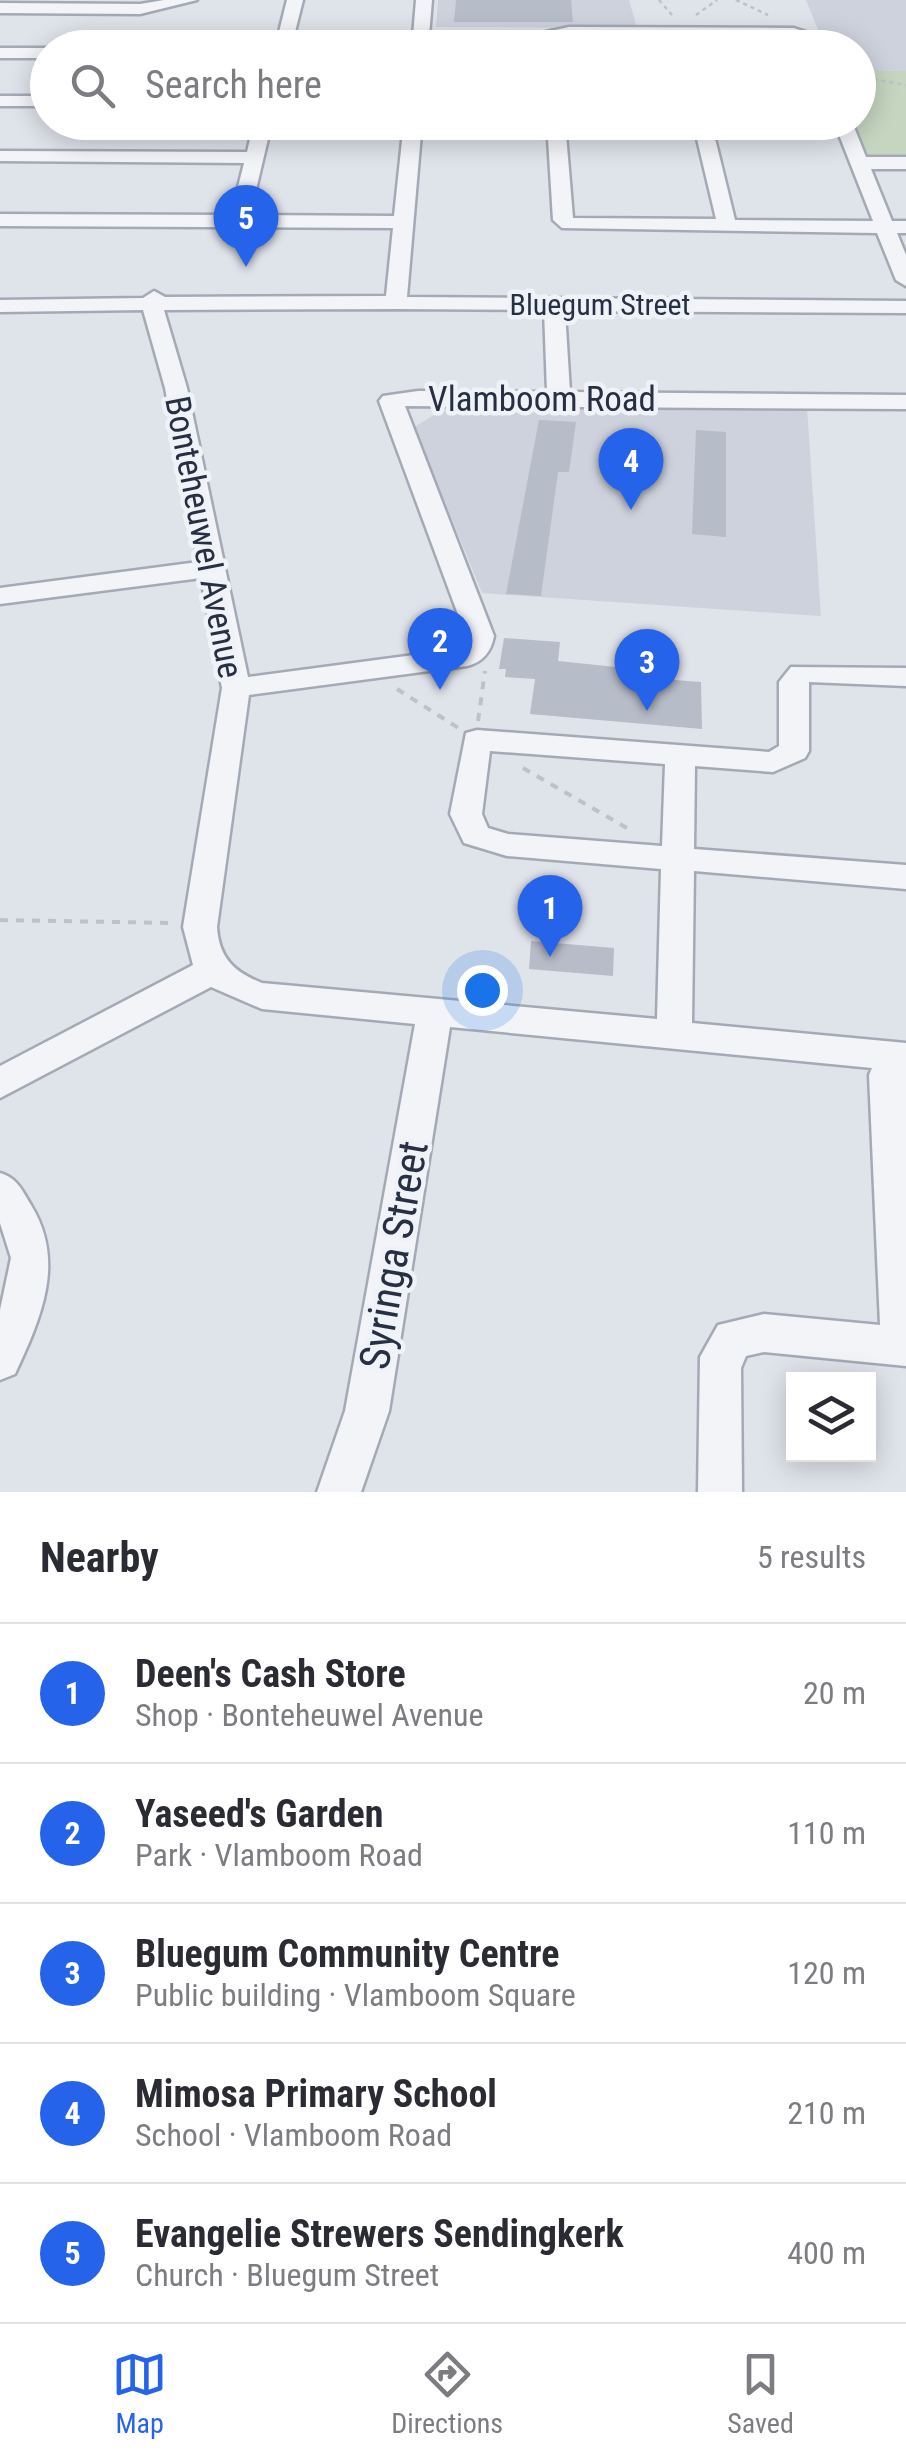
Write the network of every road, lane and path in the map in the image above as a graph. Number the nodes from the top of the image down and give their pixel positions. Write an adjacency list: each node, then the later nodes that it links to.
1 (189, 0): 4 (street)
2 (295, 0): 5 (street)
3 (424, 0): 6 (street)
4 (0, 8)
5 (288, 30)
6 (422, 30)
7 (0, 53): 8 (street)
8 (30, 53)
9 (876, 79): 10 (path)
10 (906, 85)
11 (0, 101): 12 (street)
12 (30, 101)
13 (259, 140): 19 (street)
14 (411, 140): 24 (street)
15 (558, 140): 25 (street)
16 (706, 140): 25 (street)
17 (851, 140): 20 (street)
18 (0, 156): 19 (street)
19 (254, 158): 23 (street)
20 (860, 163): 21 (street); 26 (street)
21 (906, 163)
22 (0, 220): 23 (street)
23 (238, 221): 24 (street)
24 (404, 222): 31 (street)
25 (726, 226): 26 (street)
26 (896, 227): 27 (street)
27 (906, 280)
28 (0, 297): 29 (street, Bluegum Street)
29 (154, 302): 30 (street, Bluegum Street); 33 (street, Bluegum Street); 35 (street, Bluegum Street); 37 (street, Bonteheuwel Avenue)
30 (294, 302): 31 (street, Bluegum Street); 33 (street, Bluegum Street)
31 (396, 303): 32 (street, Bluegum Street)
32 (554, 304): 36 (street, Bluegum Street); 38 (street)
33 (225, 305): 37 (street)
34 (0, 306): 35 (street, Bluegum Street)
35 (43, 306): 37 (street)
36 (906, 307)
37 (162, 339): 40 (street, Bonteheuwel Avenue)
38 (559, 399): 39 (street, Vlamboom Road); 42 (street, Vlamboom Road)
39 (906, 402)
40 (214, 568): 41 (street); 45 (street, Bonteheuwel Avenue)
41 (0, 596)
42 (467, 657): 45 (street); 46 (path)
43 (390, 675): 46 (path)
44 (906, 678): 47 (street)
45 (236, 688): 52 (street, Bonteheuwel Avenue)
46 (477, 740): 47 (street); 48 (path); 48 (street)
47 (680, 756): 48 (street)
48 (678, 859): 49 (street); 54 (street)
49 (906, 877)
50 (0, 920): 51 (path)
51 (178, 923)
52 (214, 970): 53 (street); 56 (street)
53 (434, 1014): 54 (street); 60 (street, Syringa Street)
54 (674, 1037): 55 (street)
55 (896, 1066): 58 (street)
56 (0, 1084)
57 (0, 1189): 59 (street)
58 (904, 1338): 61 (street)
59 (0, 1360)
60 (339, 1492)
61 (720, 1492)

